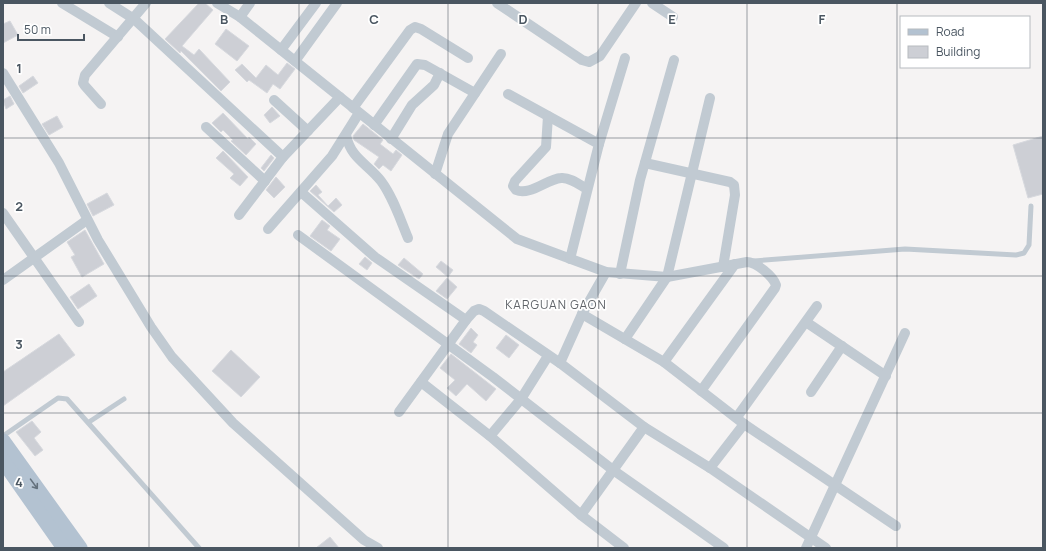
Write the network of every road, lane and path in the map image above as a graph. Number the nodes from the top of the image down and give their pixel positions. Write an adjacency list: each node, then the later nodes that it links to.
1 (62, 3): 14 (street)
2 (109, 3): 13 (street)
3 (146, 3): 13 (street)
4 (217, 3): 11 (street)
5 (250, 3): 11 (street)
6 (316, 3): 15 (street)
7 (337, 3): 20 (street)
8 (497, 3): 9 (street)
9 (636, 3)
10 (652, 3): 12 (street)
11 (240, 17): 15 (street)
12 (673, 17)
13 (134, 19): 14 (street); 37 (street)
14 (118, 37): 28 (street)
15 (281, 50): 20 (street)
16 (501, 54): 23 (street)
17 (468, 58): 29 (street)
18 (624, 58): 36 (street)
19 (674, 60): 38 (street)
20 (295, 61): 25 (street)
21 (3, 73): 47 (street)
22 (440, 73): 23 (street); 31 (street); 35 (street)
23 (475, 93): 40 (street)
24 (508, 94): 30 (street)
25 (340, 97): 29 (street); 33 (street)
26 (710, 98): 39 (street)
27 (274, 100): 33 (street)
28 (101, 104)
29 (356, 110): 31 (street); 34 (street)
30 (548, 116): 36 (street); 42 (street)
31 (374, 125): 35 (street)
32 (206, 127): 41 (street)
33 (308, 132): 37 (street)
34 (346, 135): 43 (street); 50 (street)
35 (391, 139): 40 (street)
36 (599, 144): 42 (street)
37 (283, 157): 41 (street)
38 (645, 162): 39 (street); 57 (street)
39 (692, 173): 55 (street); 58 (street)
40 (435, 174): 52 (street)
41 (265, 181): 46 (street)
42 (587, 189): 52 (street)
43 (301, 192): 48 (street); 62 (street)
44 (1031, 206): 53 (lane)
45 (3, 213): 51 (street)
46 (240, 215)
47 (87, 220): 51 (street); 95 (street)
48 (268, 229)
49 (298, 235): 67 (street)
50 (408, 238)
51 (34, 257): 59 (street); 63 (street)
52 (570, 259): 56 (street)
53 (751, 262): 54 (street); 74 (street)
54 (735, 264): 55 (street); 70 (street)
55 (723, 267): 58 (street)
56 (606, 272): 57 (street); 61 (street)
57 (620, 274): 58 (street)
58 (667, 277): 66 (street)
59 (3, 280)
60 (817, 306): 64 (street)
61 (582, 314): 66 (street); 71 (street)
62 (466, 320): 67 (street); 69 (street)
63 (79, 322)
64 (806, 322): 68 (street); 79 (street)
65 (905, 333): 72 (street)
66 (624, 339): 70 (street)
67 (447, 344): 73 (street); 76 (street)
68 (842, 346): 72 (street); 75 (street)
69 (548, 356): 71 (street); 76 (street)
70 (664, 362): 74 (street)
71 (560, 363): 81 (street)
72 (886, 376): 88 (street)
73 (421, 382): 78 (street); 83 (street)
74 (701, 391): 79 (street)
75 (811, 392)
76 (521, 398): 83 (street); 87 (street)
77 (124, 399): 80 (lane)
78 (399, 412)
79 (741, 421): 86 (street); 88 (street)
80 (89, 422): 82 (lane); 94 (lane)
81 (644, 427): 86 (street); 87 (street)
82 (3, 436)
83 (490, 436): 89 (street)
84 (3, 441): 93 (main road, one-way to 93)
85 (3, 461): 92 (main road)
86 (710, 468): 91 (street)
87 (613, 470): 89 (street); 97 (street)
88 (836, 484): 90 (street); 91 (street)
89 (581, 515): 96 (street)
90 (896, 526)
91 (812, 538): 98 (street); 99 (street)
92 (64, 548)
93 (80, 548)
94 (199, 548)
95 (378, 548)
96 (624, 548)
97 (724, 548)
98 (806, 548)
99 (826, 548)

